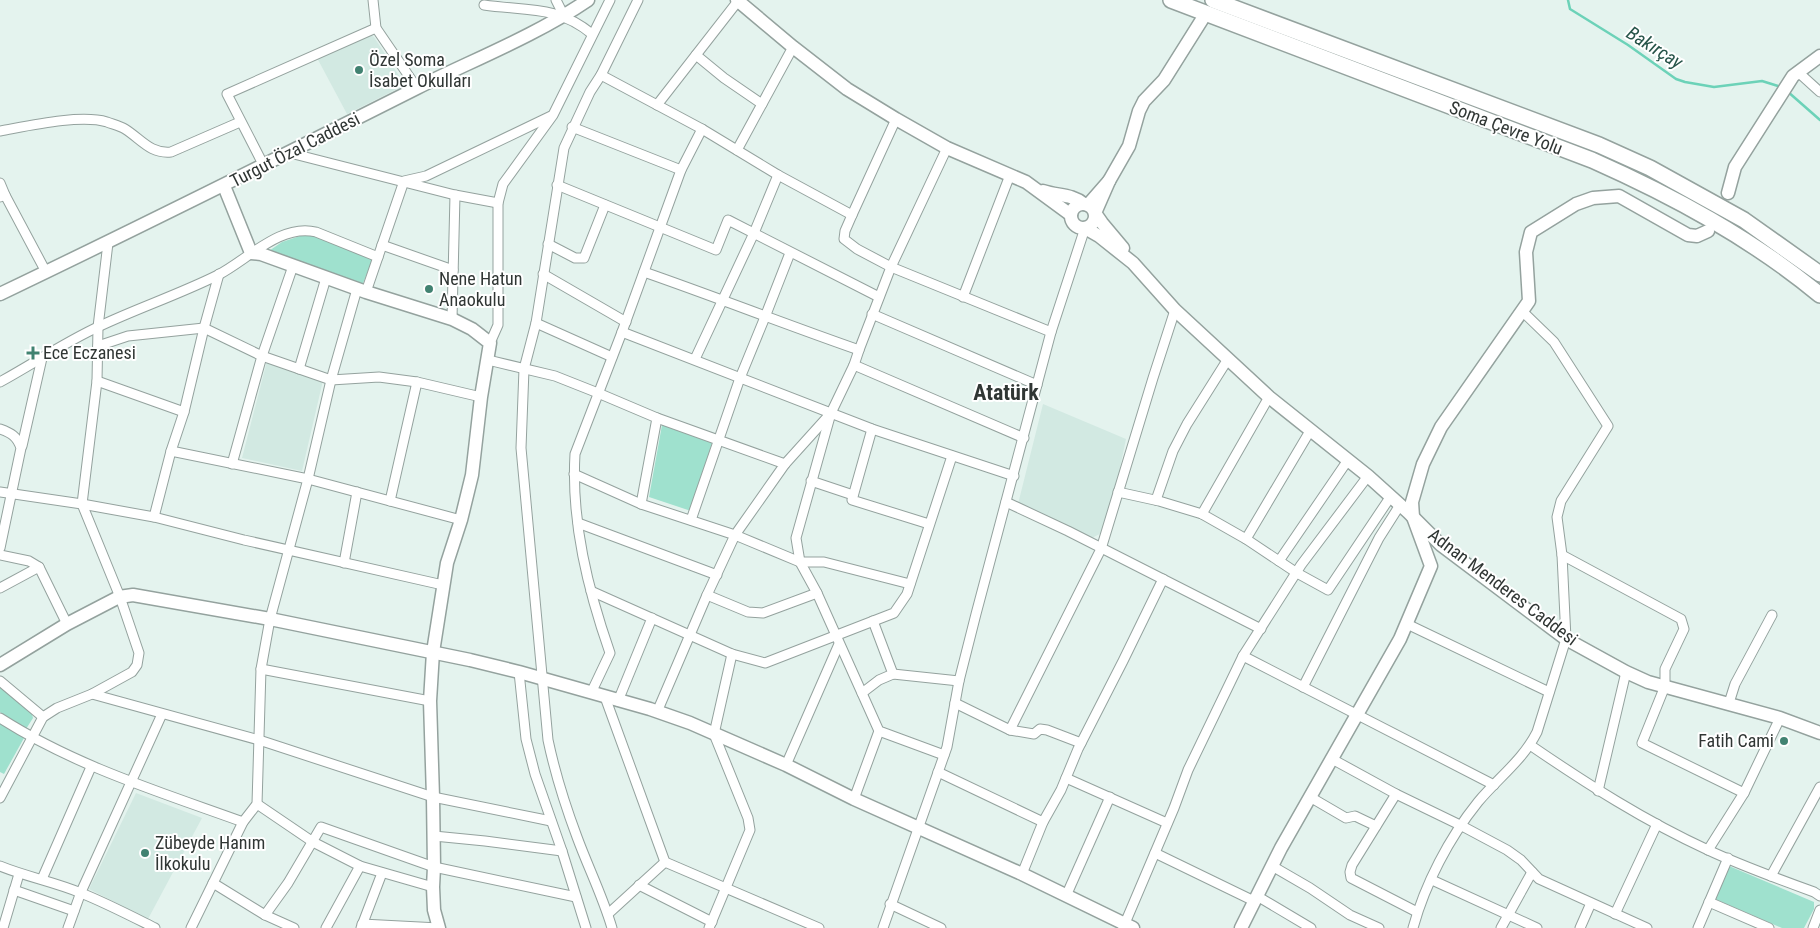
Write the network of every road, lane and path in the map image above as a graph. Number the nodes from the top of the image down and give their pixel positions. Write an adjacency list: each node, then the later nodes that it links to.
1 (373, 0): 12 (street)
2 (556, 0): 10 (street)
3 (588, 0): 10 (street, Turgut Özal Caddesi)
4 (610, 0): 13 (street)
5 (638, 0): 18 (street)
6 (738, 0): 14 (street); 15 (street)
7 (1171, 0): 71 (highway, Soma Çevre Yolu)
8 (1213, 0): 67 (highway, Soma Çevre Yolu)
9 (484, 5): 10 (street)
10 (564, 16): 13 (street); 19 (street, Turgut Özal Caddesi)
11 (1203, 18): 46 (street)
12 (376, 28): 19 (street); 25 (street)
13 (592, 34): 23 (street)
14 (793, 47): 21 (street); 24 (street)
15 (696, 55): 21 (street); 22 (street)
16 (1820, 56): 17 (street)
17 (1796, 74): 20 (street); 41 (street)
18 (600, 75): 22 (street); 26 (street)
19 (418, 88): 31 (street, Turgut Özal Caddesi)
20 (1820, 92)
21 (762, 104): 30 (street)
22 (657, 105): 27 (street)
23 (553, 115): 36 (street); 44 (street)
24 (896, 119): 29 (street); 47 (street)
25 (240, 122): 28 (street); 32 (street)
26 (572, 127): 33 (street); 38 (street)
27 (702, 129): 30 (street); 33 (street)
28 (0, 130)
29 (947, 148): 35 (street); 61 (street)
30 (737, 150): 34 (street)
31 (290, 153): 32 (street, Turgut Özal Caddesi); 36 (street)
32 (264, 166): 39 (street, Turgut Özal Caddesi)
33 (680, 170): 49 (street)
34 (778, 175): 47 (street); 52 (street)
35 (1010, 175): 40 (street); 73 (street)
36 (404, 181): 42 (street); 55 (street)
37 (0, 183): 43 (street)
38 (557, 185): 45 (street); 54 (street)
39 (224, 186): 53 (street, Turgut Özal Caddesi); 56 (street)
40 (1038, 190): 46 (street); 48 (street)
41 (1728, 193)
42 (455, 195): 44 (street); 62 (street)
43 (3, 196): 63 (street)
44 (498, 203): 86 (street)
45 (606, 205): 49 (street); 54 (street)
46 (1089, 207): 48 (street); 50 (street); 59 (street)
47 (852, 215): 61 (street)
48 (1071, 215): 50 (street)
49 (660, 227): 52 (street); 64 (street)
50 (1085, 228): 59 (street); 85 (street)
51 (1708, 231): 76 (street)
52 (754, 233): 57 (street); 74 (street)
53 (108, 242): 63 (street, Turgut Özal Caddesi); 82 (street)
54 (548, 244): 66 (street)
55 (382, 246): 58 (street); 62 (street)
56 (251, 253): 58 (street); 60 (street); 65 (street)
57 (790, 253): 72 (street); 78 (street)
58 (378, 257): 69 (street)
59 (1132, 263): 75 (street, Adnan Menderes Caddesi)
60 (292, 266): 68 (street); 89 (street)
61 (891, 267): 72 (street); 73 (street)
62 (453, 270): 79 (street)
63 (46, 272): 70 (street, Turgut Özal Caddesi)
64 (644, 272): 74 (street); 80 (street)
65 (219, 274): 82 (street); 83 (street)
66 (543, 274): 80 (street); 81 (street)
67 (1820, 274)
68 (326, 278): 69 (street); 96 (street)
69 (362, 290): 79 (street); 99 (street)
70 (0, 294)
71 (1820, 295)
72 (879, 297): 77 (street)
73 (963, 297): 85 (street)
74 (723, 300): 78 (street); 92 (street)
75 (1175, 310): 93 (street, Adnan Menderes Caddesi); 128 (street)
76 (1522, 311): 139 (street); 150 (street)
77 (872, 314): 88 (street); 103 (street)
78 (765, 318): 88 (street); 98 (street)
79 (452, 319): 86 (street)
80 (626, 322): 84 (street)
81 (536, 323): 90 (street); 97 (street)
82 (98, 327): 87 (street); 91 (street)
83 (204, 328): 87 (street); 89 (street); 107 (street)
84 (622, 332): 90 (street); 92 (street)
85 (1051, 332): 103 (street)
86 (490, 343): 94 (street)
87 (98, 346): 100 (street)
88 (859, 350): 95 (street)
89 (262, 356): 96 (street); 119 (street)
90 (612, 357): 104 (street)
91 (42, 358): 101 (street); 115 (street)
92 (695, 359): 98 (street)
93 (1228, 359): 106 (street, Adnan Menderes Caddesi); 131 (street)
94 (488, 360): 97 (street); 105 (street)
95 (854, 365): 108 (street); 113 (street)
96 (299, 369): 99 (street)
97 (524, 369): 104 (street); 183 (street)
98 (740, 378): 108 (street); 114 (street)
99 (331, 380): 102 (street); 124 (street)
100 (97, 381): 107 (street); 135 (street)
101 (0, 382)
102 (418, 382): 105 (street); 132 (street)
103 (1037, 385): 113 (street)
104 (598, 392): 109 (street); 121 (street)
105 (481, 397): 140 (street)
106 (1269, 397): 112 (street, Adnan Menderes Caddesi); 137 (street)
107 (184, 412): 116 (street)
108 (831, 413): 111 (street); 120 (street); 125 (street)
109 (657, 418): 114 (street); 136 (street)
110 (0, 429): 115 (street)
111 (872, 429): 117 (street); 130 (street)
112 (1310, 431): 118 (street, Adnan Menderes Caddesi); 145 (street)
113 (1024, 438): 122 (street)
114 (719, 440): 120 (street); 141 (street)
115 (21, 448): 129 (street)
116 (171, 451): 119 (street); 138 (street)
117 (952, 456): 122 (street); 143 (street)
118 (1348, 460): 123 (street, Adnan Menderes Caddesi); 151 (street)
119 (232, 464): 124 (street)
120 (785, 464): 144 (street)
121 (574, 474): 136 (street); 142 (street)
122 (1014, 476): 134 (street)
123 (1368, 476): 133 (street, Adnan Menderes Caddesi); 155 (street)
124 (308, 479): 127 (street); 148 (street)
125 (811, 481): 130 (street); 152 (street)
126 (0, 492): 129 (street)
127 (357, 492): 132 (street); 153 (street)
128 (1118, 492): 131 (street); 147 (street)
129 (12, 494): 135 (street); 146 (street)
130 (853, 495): 143 (street)
131 (1156, 500): 137 (street)
132 (390, 501): 140 (street)
133 (1396, 501): 139 (street, Adnan Menderes Caddesi); 155 (street); 187 (street)
134 (1006, 502): 147 (street); 185 (street)
135 (82, 504): 138 (street); 164 (street)
136 (641, 504): 141 (street)
137 (1202, 514): 145 (street)
138 (154, 517): 148 (street)
139 (1413, 517): 170 (street); 173 (street, Adnan Menderes Caddesi)
140 (461, 520): 159 (street)
141 (691, 520): 144 (street)
142 (578, 523): 156 (street); 161 (street)
143 (929, 524): 158 (street)
144 (735, 535): 152 (street); 156 (street)
145 (1246, 539): 151 (street)
146 (0, 548)
147 (1101, 548): 157 (street); 203 (street)
148 (289, 550): 153 (street); 167 (street)
149 (0, 555): 154 (street)
150 (1562, 555): 173 (street); 186 (street)
151 (1279, 561): 155 (street)
152 (800, 562): 158 (street); 162 (street)
153 (344, 563): 159 (street)
154 (39, 567): 160 (street); 169 (street)
155 (1297, 573): 171 (street)
156 (717, 574): 163 (street)
157 (1163, 579): 171 (street); 209 (street)
158 (910, 584): 168 (street)
159 (444, 586): 175 (street)
160 (0, 588)
161 (591, 591): 166 (street); 189 (street)
162 (817, 593): 163 (street); 174 (street)
163 (707, 595): 172 (street)
164 (120, 597): 167 (street); 169 (street); 191 (street)
165 (1772, 615): 196 (street)
166 (652, 618): 172 (street); 194 (street)
167 (270, 619): 175 (street); 179 (street)
168 (873, 622): 174 (street); 182 (street)
169 (67, 624): 178 (street)
170 (1407, 624): 188 (street); 199 (street)
171 (1261, 629): 177 (street)
172 (690, 635): 176 (street); 197 (street)
173 (1566, 639): 181 (street, Adnan Menderes Caddesi); 188 (street)
174 (838, 640): 176 (street); 190 (street); 213 (street)
175 (432, 652): 180 (street); 193 (street)
176 (732, 654): 206 (street)
177 (1243, 656): 187 (street); 234 (street)
178 (0, 665)
179 (261, 669): 193 (street); 208 (street)
180 (519, 672): 183 (street); 231 (street)
181 (1626, 672): 186 (street, Adnan Menderes Caddesi); 222 (street)
182 (893, 674): 185 (street); 190 (street)
183 (542, 680): 189 (street); 276 (street)
184 (0, 681): 200 (street)
185 (959, 681): 195 (street)
186 (1666, 686): 196 (street, Adnan Menderes Caddesi); 223 (street)
187 (1303, 687): 199 (street)
188 (1549, 692): 210 (street)
189 (591, 693): 192 (street)
190 (862, 693): 204 (street)
191 (92, 694): 198 (street); 200 (street)
192 (605, 697): 194 (street); 245 (street)
193 (430, 701): 225 (street)
194 (618, 701): 197 (street)
195 (955, 703): 203 (street); 211 (street)
196 (1729, 703): 202 (street, Adnan Menderes Caddesi)
197 (657, 712): 206 (street)
198 (162, 714): 208 (street); 219 (street)
199 (1357, 715): 212 (street); 220 (street)
200 (44, 716): 207 (street)
201 (0, 718): 207 (street)
202 (1780, 718): 205 (street, Adnan Menderes Caddesi); 223 (street)
203 (1010, 730): 209 (street)
204 (879, 731): 211 (street); 229 (street)
205 (1820, 733)
206 (714, 734): 213 (street); 260 (street)
207 (32, 738): 214 (street); 218 (street)
208 (259, 740): 225 (street); 230 (street)
209 (1081, 743): 217 (street)
210 (1530, 745): 220 (street); 222 (street)
211 (944, 755): 215 (street)
212 (1332, 759): 224 (street); 227 (street)
213 (786, 765): 229 (street)
214 (92, 766): 219 (street); 255 (street)
215 (938, 772): 233 (street); 238 (street)
216 (0, 777): 218 (street)
217 (1066, 778): 226 (street); 233 (street)
218 (9, 781): 228 (street)
219 (132, 782): 232 (street); 262 (street)
220 (1494, 785): 237 (street)
221 (1820, 787): 254 (street)
222 (1598, 790): 235 (street)
223 (1744, 793): 241 (street)
224 (1396, 794): 236 (street); 237 (street)
225 (433, 797): 231 (street); 239 (street)
226 (1110, 797): 234 (street); 263 (street)
227 (1310, 797): 236 (street); 248 (street)
228 (0, 798)
229 (854, 799): 238 (street)
230 (257, 804): 232 (street); 240 (street)
231 (551, 821): 242 (street)
232 (243, 822): 257 (street)
233 (1043, 822): 253 (street)
234 (1167, 823): 243 (street)
235 (1657, 824): 241 (street); 277 (street)
236 (1376, 826): 274 (street)
237 (1462, 826): 250 (street); 256 (street)
238 (919, 828): 253 (street); 271 (street)
239 (434, 836): 242 (street); 249 (street)
240 (313, 842): 247 (street); 249 (street); 275 (street)
241 (1708, 850): 244 (street)
242 (562, 852): 265 (street)
243 (1155, 853): 267 (street); 282 (street)
244 (1728, 858): 254 (street); 268 (street)
245 (665, 862): 258 (street); 260 (street)
246 (0, 866): 252 (street)
247 (360, 866): 251 (street); 288 (street)
248 (1272, 866): 267 (street); 297 (street)
249 (434, 867): 259 (street); 265 (street)
250 (1532, 872): 270 (street); 278 (street)
251 (382, 873): 259 (street); 281 (street)
252 (19, 874): 255 (street); 261 (street)
253 (1022, 874): 263 (street)
254 (1771, 876): 264 (street)
255 (42, 879): 262 (street)
256 (1432, 880): 274 (street); 278 (street)
257 (213, 883): 275 (street); 286 (street)
258 (639, 885): 276 (street); 280 (street)
259 (433, 887): 289 (street)
260 (726, 889): 280 (street); 292 (street)
261 (14, 890): 269 (street); 273 (street)
262 (81, 892): 273 (street); 279 (street)
263 (1066, 896): 282 (street)
264 (1820, 896)
265 (576, 897): 290 (street)
266 (0, 898): 269 (street)
267 (1256, 898): 295 (street); 296 (street)
268 (1709, 902): 303 (street); 304 (street)
269 (10, 903): 283 (street)
270 (1591, 903): 277 (street); 301 (street)
271 (890, 904): 293 (street); 294 (street)
272 (1820, 910): 305 (street)
273 (74, 911): 284 (street)
274 (1417, 912): 298 (street)
275 (265, 914): 287 (street)
276 (608, 914): 291 (street)
277 (1615, 914): 302 (street)
278 (1508, 915): 299 (street); 300 (street)
279 (142, 925): 285 (street)
280 (711, 925)
281 (362, 926): 289 (street)
282 (1127, 927)
283 (3, 928)
284 (68, 928)
285 (155, 928)
286 (191, 928)
287 (294, 928)
288 (326, 928)
289 (439, 928)
290 (586, 928)
291 (612, 928)
292 (819, 928)
293 (882, 928)
294 (941, 928)
295 (1241, 928)
296 (1311, 928)
297 (1379, 928)
298 (1413, 928)
299 (1501, 928)
300 (1537, 928)
301 (1580, 928)
302 (1647, 928)
303 (1698, 928)
304 (1769, 928)
305 (1813, 928)

